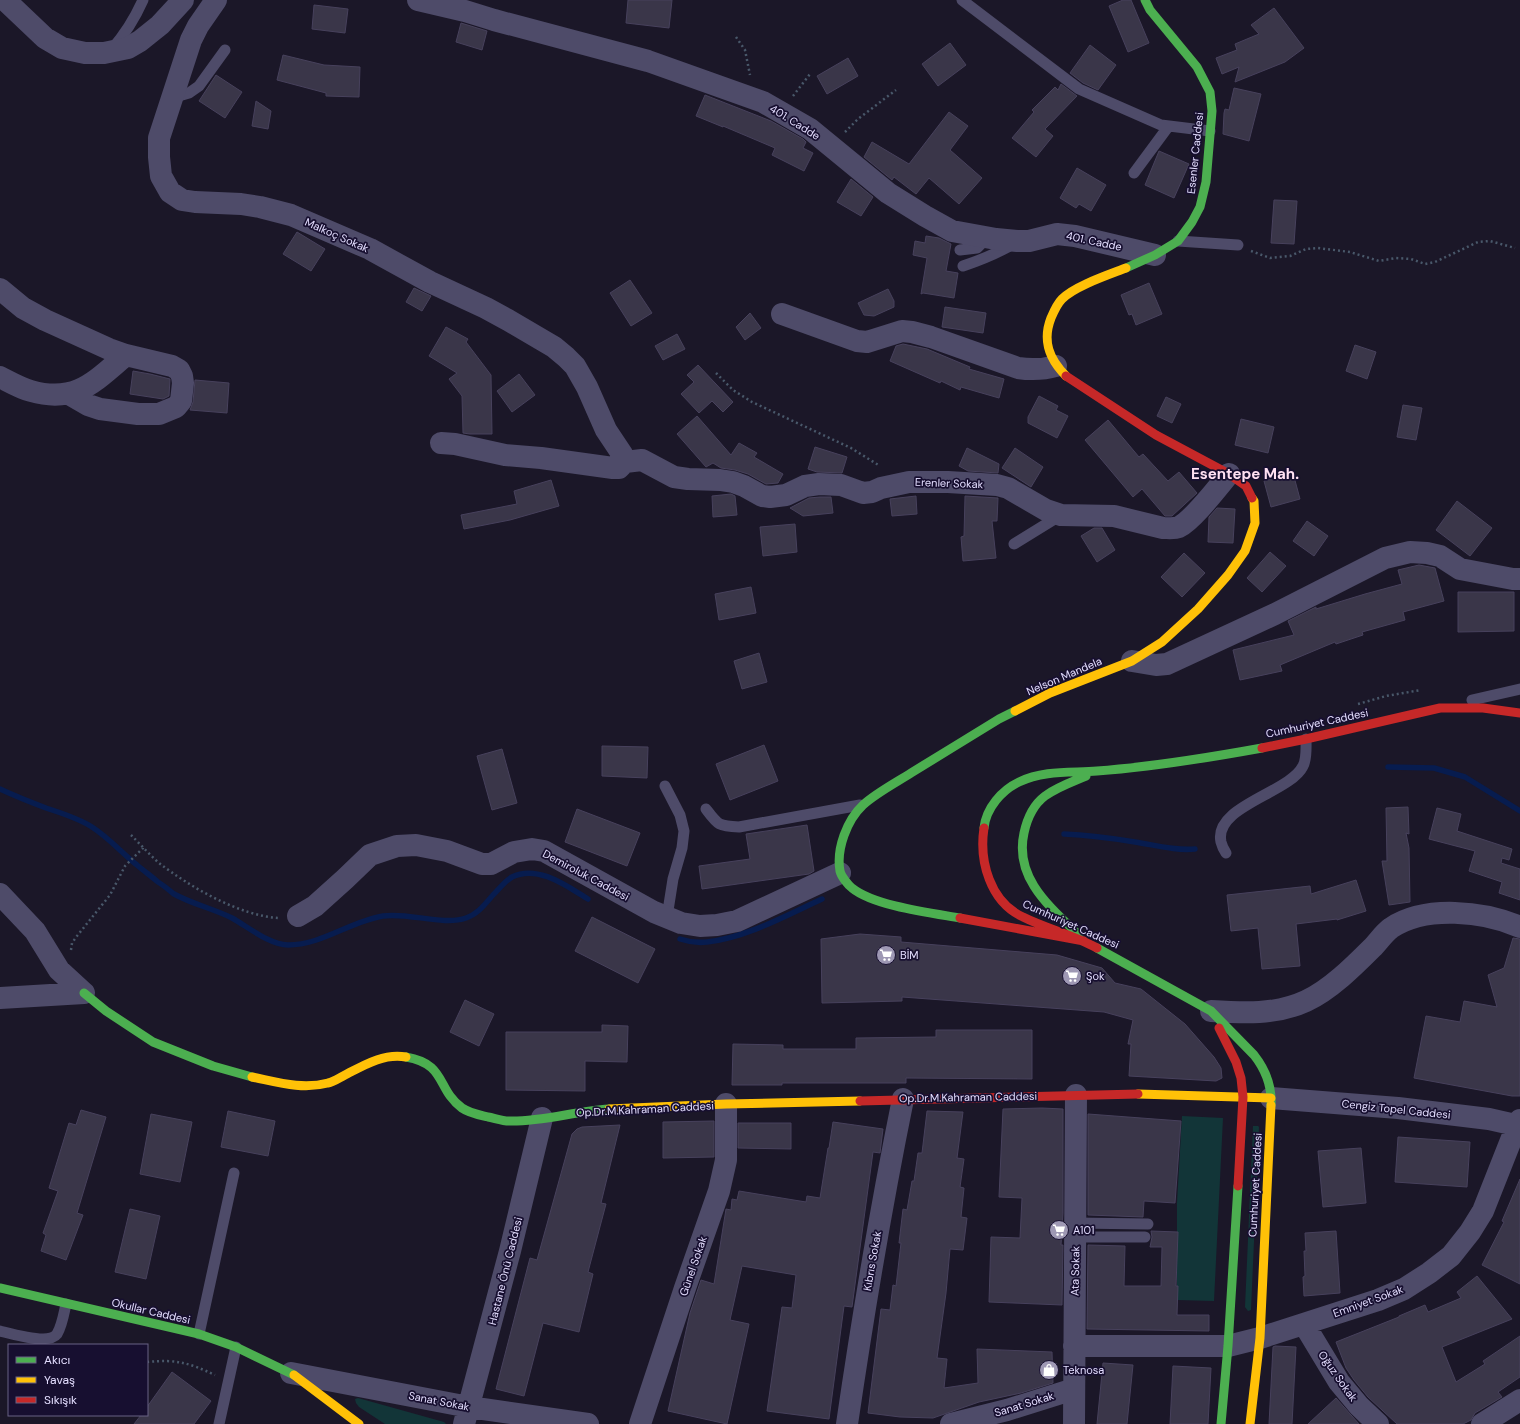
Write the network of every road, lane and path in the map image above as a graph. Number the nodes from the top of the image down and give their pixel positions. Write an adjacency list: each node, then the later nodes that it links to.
1 (5, 0): 10 (street)
2 (143, 0): 10 (lane)
3 (183, 0): 10 (street)
4 (216, 0): 14 (street, Malkoç Sokak)
5 (418, 0): 15 (street, 401. Cadde)
6 (962, 0): 16 (lane)
7 (1145, 0): 17 (street, Esenler Caddesi)
8 (736, 36): 12 (path)
9 (225, 50): 14 (lane)
10 (110, 53)
11 (810, 74): 15 (path)
12 (752, 81)
13 (896, 90): 18 (path)
14 (172, 98): 36 (street, Malkoç Sokak)
15 (780, 111): 18 (street, 401. Cadde)
16 (1168, 127): 17 (lane); 19 (lane)
17 (1210, 130): 22 (street, Esenler Caddesi)
18 (834, 147): 20 (street, 401. Cadde)
19 (1134, 173)
20 (987, 238): 21 (street, 401. Cadde); 25 (lane)
21 (1017, 241): 26 (street, 401. Cadde); 27 (lane)
22 (1178, 241): 23 (lane); 26 (street, Esenler Caddesi)
23 (1238, 245): 24 (path)
24 (1515, 248)
25 (960, 250)
26 (1155, 255): 31 (street, Esenler Caddesi)
27 (963, 266)
28 (0, 289): 30 (street)
29 (782, 314): 31 (street)
30 (126, 355): 34 (street); 34 (street)
31 (1056, 366): 38 (street, Nelson Mandela)
32 (716, 372): 37 (path)
33 (0, 377): 34 (street)
34 (69, 394)
35 (441, 443): 36 (street, Erenler Sokak)
36 (625, 462): 39 (street, Erenler Sokak)
37 (882, 467)
38 (1229, 474): 39 (street, Erenler Sokak); 42 (street, Nelson Mandela)
39 (1061, 515): 40 (lane)
40 (1014, 544)
41 (1520, 579): 42 (street)
42 (1132, 661): 49 (street, Nelson Mandela)
43 (1520, 689): 44 (lane)
44 (1440, 708): 45 (street, Cumhuriyet Caddesi); 46 (street, Cumhuriyet Caddesi)
45 (1520, 713)
46 (1306, 739): 47 (street, Cumhuriyet Caddesi); 53 (lane)
47 (1096, 771): 59 (street); 59 (street, Cumhuriyet Caddesi)
48 (665, 786): 57 (lane)
49 (863, 805): 50 (lane); 54 (street, Nelson Mandela)
50 (706, 809)
51 (130, 834): 52 (path)
52 (144, 847): 56 (path); 60 (path)
53 (1226, 853)
54 (840, 873): 57 (street, Demiroluk Caddesi); 59 (street)
55 (0, 894): 60 (street, Op.Dr.M.Kahraman Caddesi)
56 (298, 916): 57 (street, Demiroluk Caddesi)
57 (667, 917)
58 (1520, 927): 63 (street)
59 (1084, 940): 63 (street, Cumhuriyet Caddesi)
60 (53, 961): 61 (street, Op.Dr.M.Kahraman Caddesi)
61 (84, 993): 62 (street); 69 (street, Op.Dr.M.Kahraman Caddesi)
62 (0, 998)
63 (1211, 1011): 65 (street); 66 (street, Cumhuriyet Caddesi)
64 (1076, 1095): 65 (street, Op.Dr.M.Kahraman Caddesi); 67 (street, Op.Dr.M.Kahraman Caddesi); 73 (street, Ata Sokak)
65 (1243, 1097): 66 (street, Op.Dr.M.Kahraman Caddesi); 82 (street)
66 (1271, 1098): 70 (street, Cengiz Topel Caddesi); 80 (street, Cumhuriyet Caddesi)
67 (903, 1099): 68 (street, Op.Dr.M.Kahraman Caddesi); 95 (street, Kıbrıs Sokak)
68 (726, 1104): 69 (street, Op.Dr.M.Kahraman Caddesi); 94 (street, Günel Sokak)
69 (542, 1118): 89 (street, Hastane Önü Caddesi)
70 (1519, 1124): 77 (street, Emniyet Sokak)
71 (234, 1173): 79 (lane)
72 (1148, 1224): 73 (lane)
73 (1075, 1230): 74 (lane); 81 (street, Ata Sokak)
74 (1145, 1237)
75 (0, 1288): 76 (street, Okullar Caddesi)
76 (66, 1304): 78 (lane); 79 (street, Okullar Caddesi)
77 (1304, 1324): 80 (street, Emniyet Sokak); 100 (street, Oğuz Sokak)
78 (0, 1331)
79 (199, 1334): 83 (street, Okullar Caddesi)
80 (1260, 1338): 82 (street, Emniyet Sokak); 99 (street, Cumhuriyet Caddesi)
81 (1074, 1346): 82 (street, Emniyet Sokak); 87 (street, Ata Sokak)
82 (1228, 1346): 98 (street)
83 (236, 1347): 85 (street, Okullar Caddesi); 86 (lane)
84 (148, 1362): 86 (path)
85 (291, 1373): 89 (street, Sanat Sokak); 92 (street, Okullar Caddesi)
86 (228, 1381): 91 (lane)
87 (1074, 1389): 90 (street, Sanat Sokak); 97 (street, Ata Sokak)
88 (1520, 1400): 101 (street)
89 (467, 1416): 93 (street, Sanat Sokak)
90 (1007, 1417): 96 (street, Sanat Sokak)
91 (219, 1424)
92 (358, 1424)
93 (588, 1424)
94 (640, 1424)
95 (848, 1424)
96 (951, 1424)
97 (1074, 1424)
98 (1221, 1424)
99 (1250, 1424)
100 (1378, 1424)
101 (1482, 1424)

